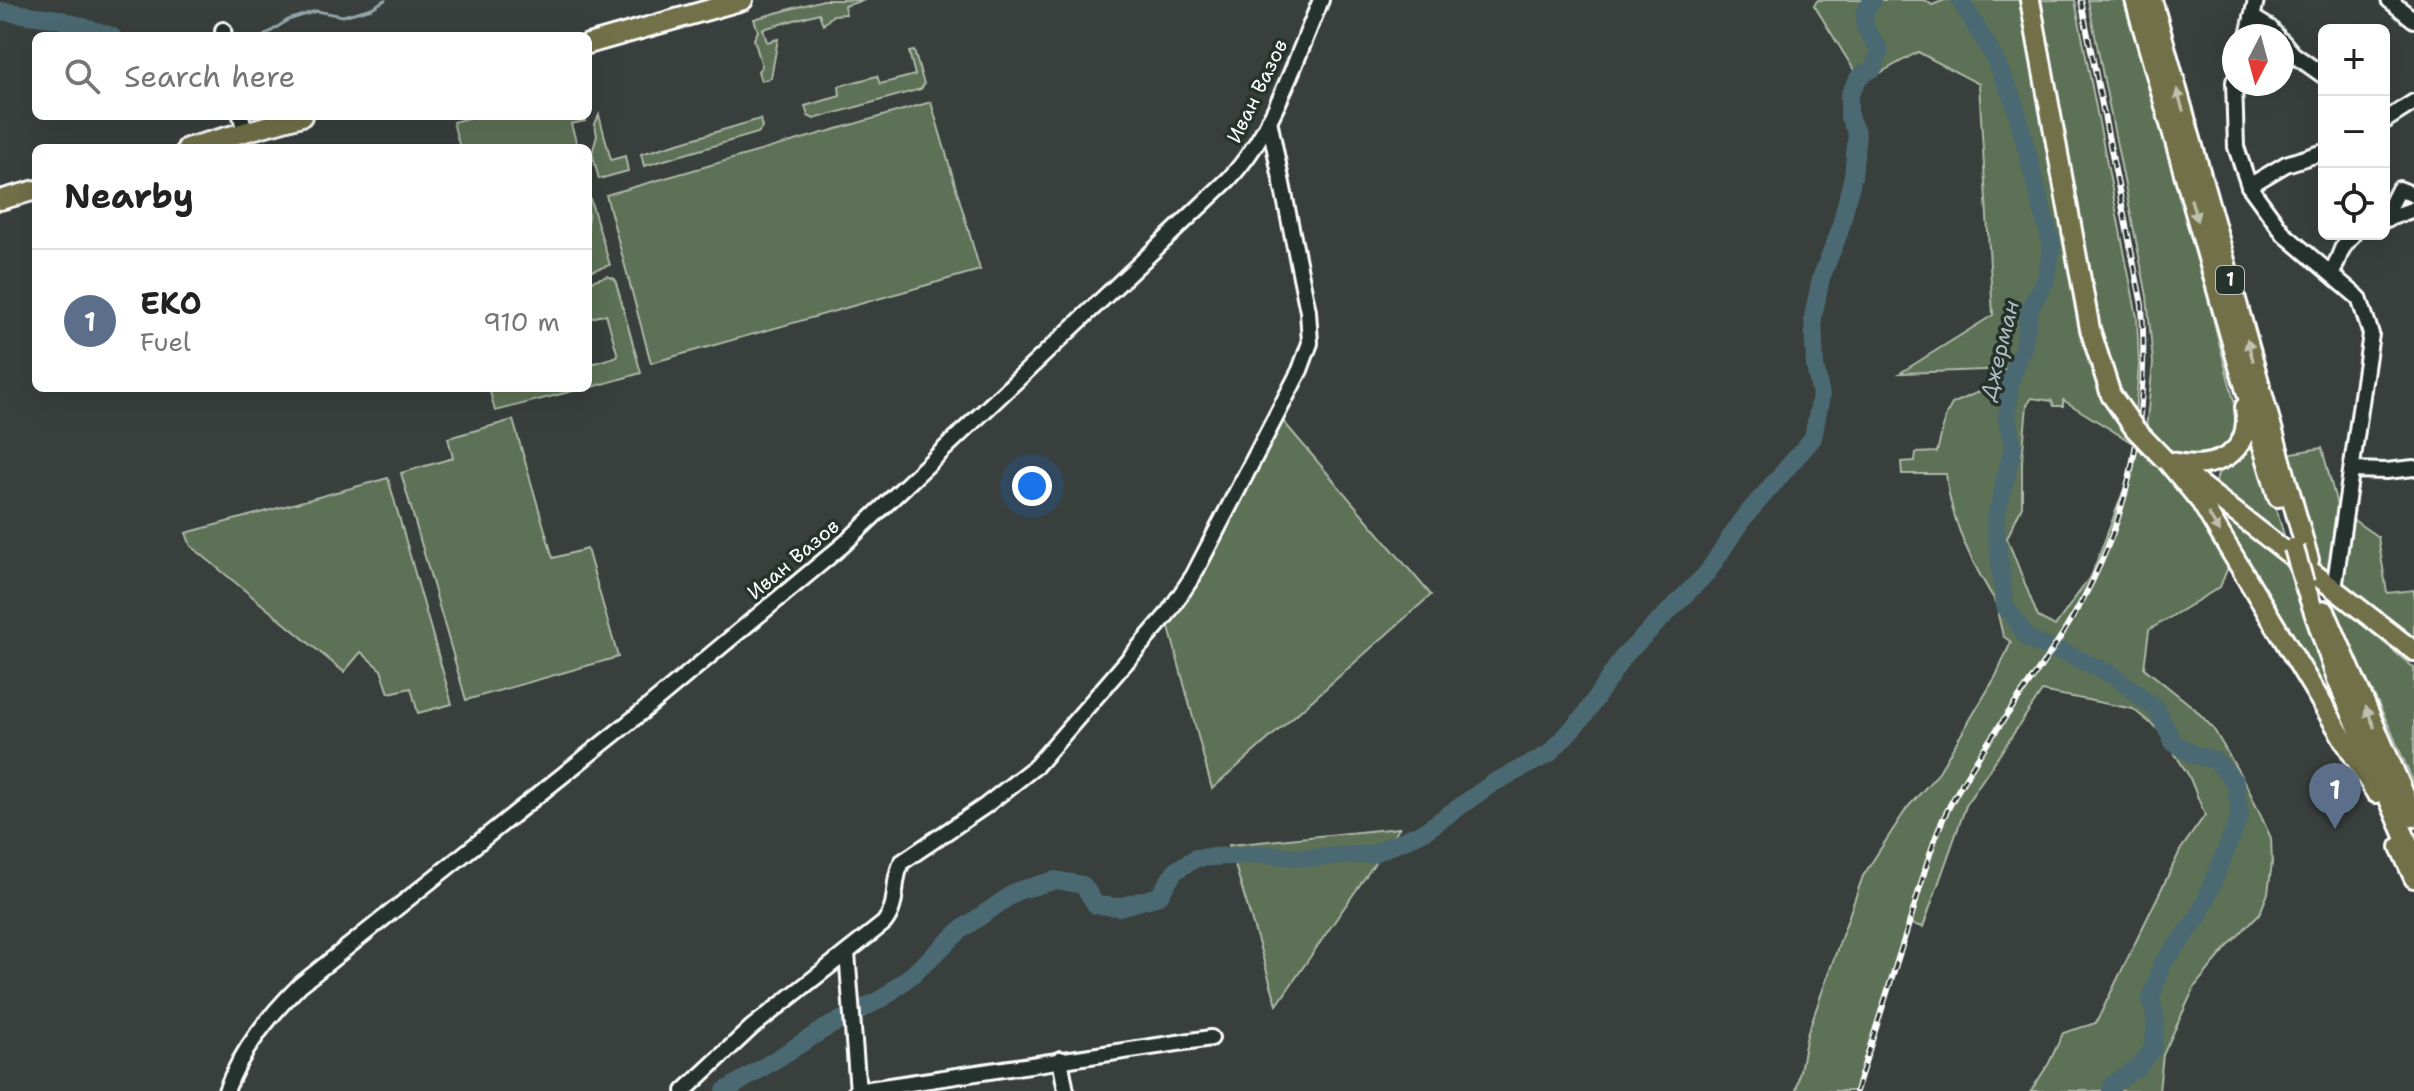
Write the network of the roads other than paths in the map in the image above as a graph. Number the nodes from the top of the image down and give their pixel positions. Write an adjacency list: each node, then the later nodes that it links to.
1 (699, 0): 13 (main road)
2 (743, 0): 14 (main road)
3 (1321, 0): 21 (street, Иван Вазов)
4 (2030, 0): 35 (main road, bridge)
5 (2135, 0): 34 (main road, 1, one-way to 34)
6 (2152, 0): 40 (main road, 1, one-way to 6)
7 (2256, 0): 9 (street)
8 (2389, 0): 10 (street)
9 (2252, 17): 11 (street); 12 (street)
10 (2414, 20)
11 (2251, 24)
12 (2263, 24)
13 (590, 32)
14 (592, 43)
15 (2294, 55): 16 (street)
16 (2318, 72)
17 (2234, 96): 25 (street)
18 (2414, 102): 19 (street)
19 (2390, 117)
20 (272, 120): 22 (main road)
21 (1269, 120): 50 (street); 53 (street, Иван Вазов)
22 (243, 124): 23 (main road)
23 (196, 144)
24 (2318, 154): 25 (street)
25 (2249, 186): 33 (street)
26 (32, 191): 28 (main road)
27 (2414, 195): 29 (street)
28 (0, 200)
29 (2390, 200)
30 (2414, 209): 31 (street)
31 (2390, 217)
32 (2349, 240): 33 (street)
33 (2332, 274): 38 (street)
34 (2236, 357): 36 (main road); 40 (main road, 1)
35 (2166, 460): 36 (main road); 39 (main road); 45 (main road, one-way to 45)
36 (2217, 462): 39 (main road)
37 (2414, 468): 38 (street)
38 (2352, 470): 41 (street)
39 (2213, 493): 41 (main road)
40 (2301, 554): 41 (main road, 1)
41 (2319, 588): 42 (main road); 43 (main road, 1); 44 (main road, 1, one-way to 41)
42 (2414, 651)
43 (2333, 668): 45 (main road); 48 (main road, 1)
44 (2401, 788): 46 (main road); 47 (main road, 1)
45 (2376, 793): 49 (main road)
46 (2414, 805)
47 (2414, 817)
48 (2414, 857)
49 (2414, 878)
50 (847, 953): 54 (street); 55 (street)
51 (1211, 1038): 52 (street)
52 (1060, 1059): 55 (street); 56 (street)
53 (230, 1089)
54 (684, 1091)
55 (857, 1091)
56 (1066, 1091)

